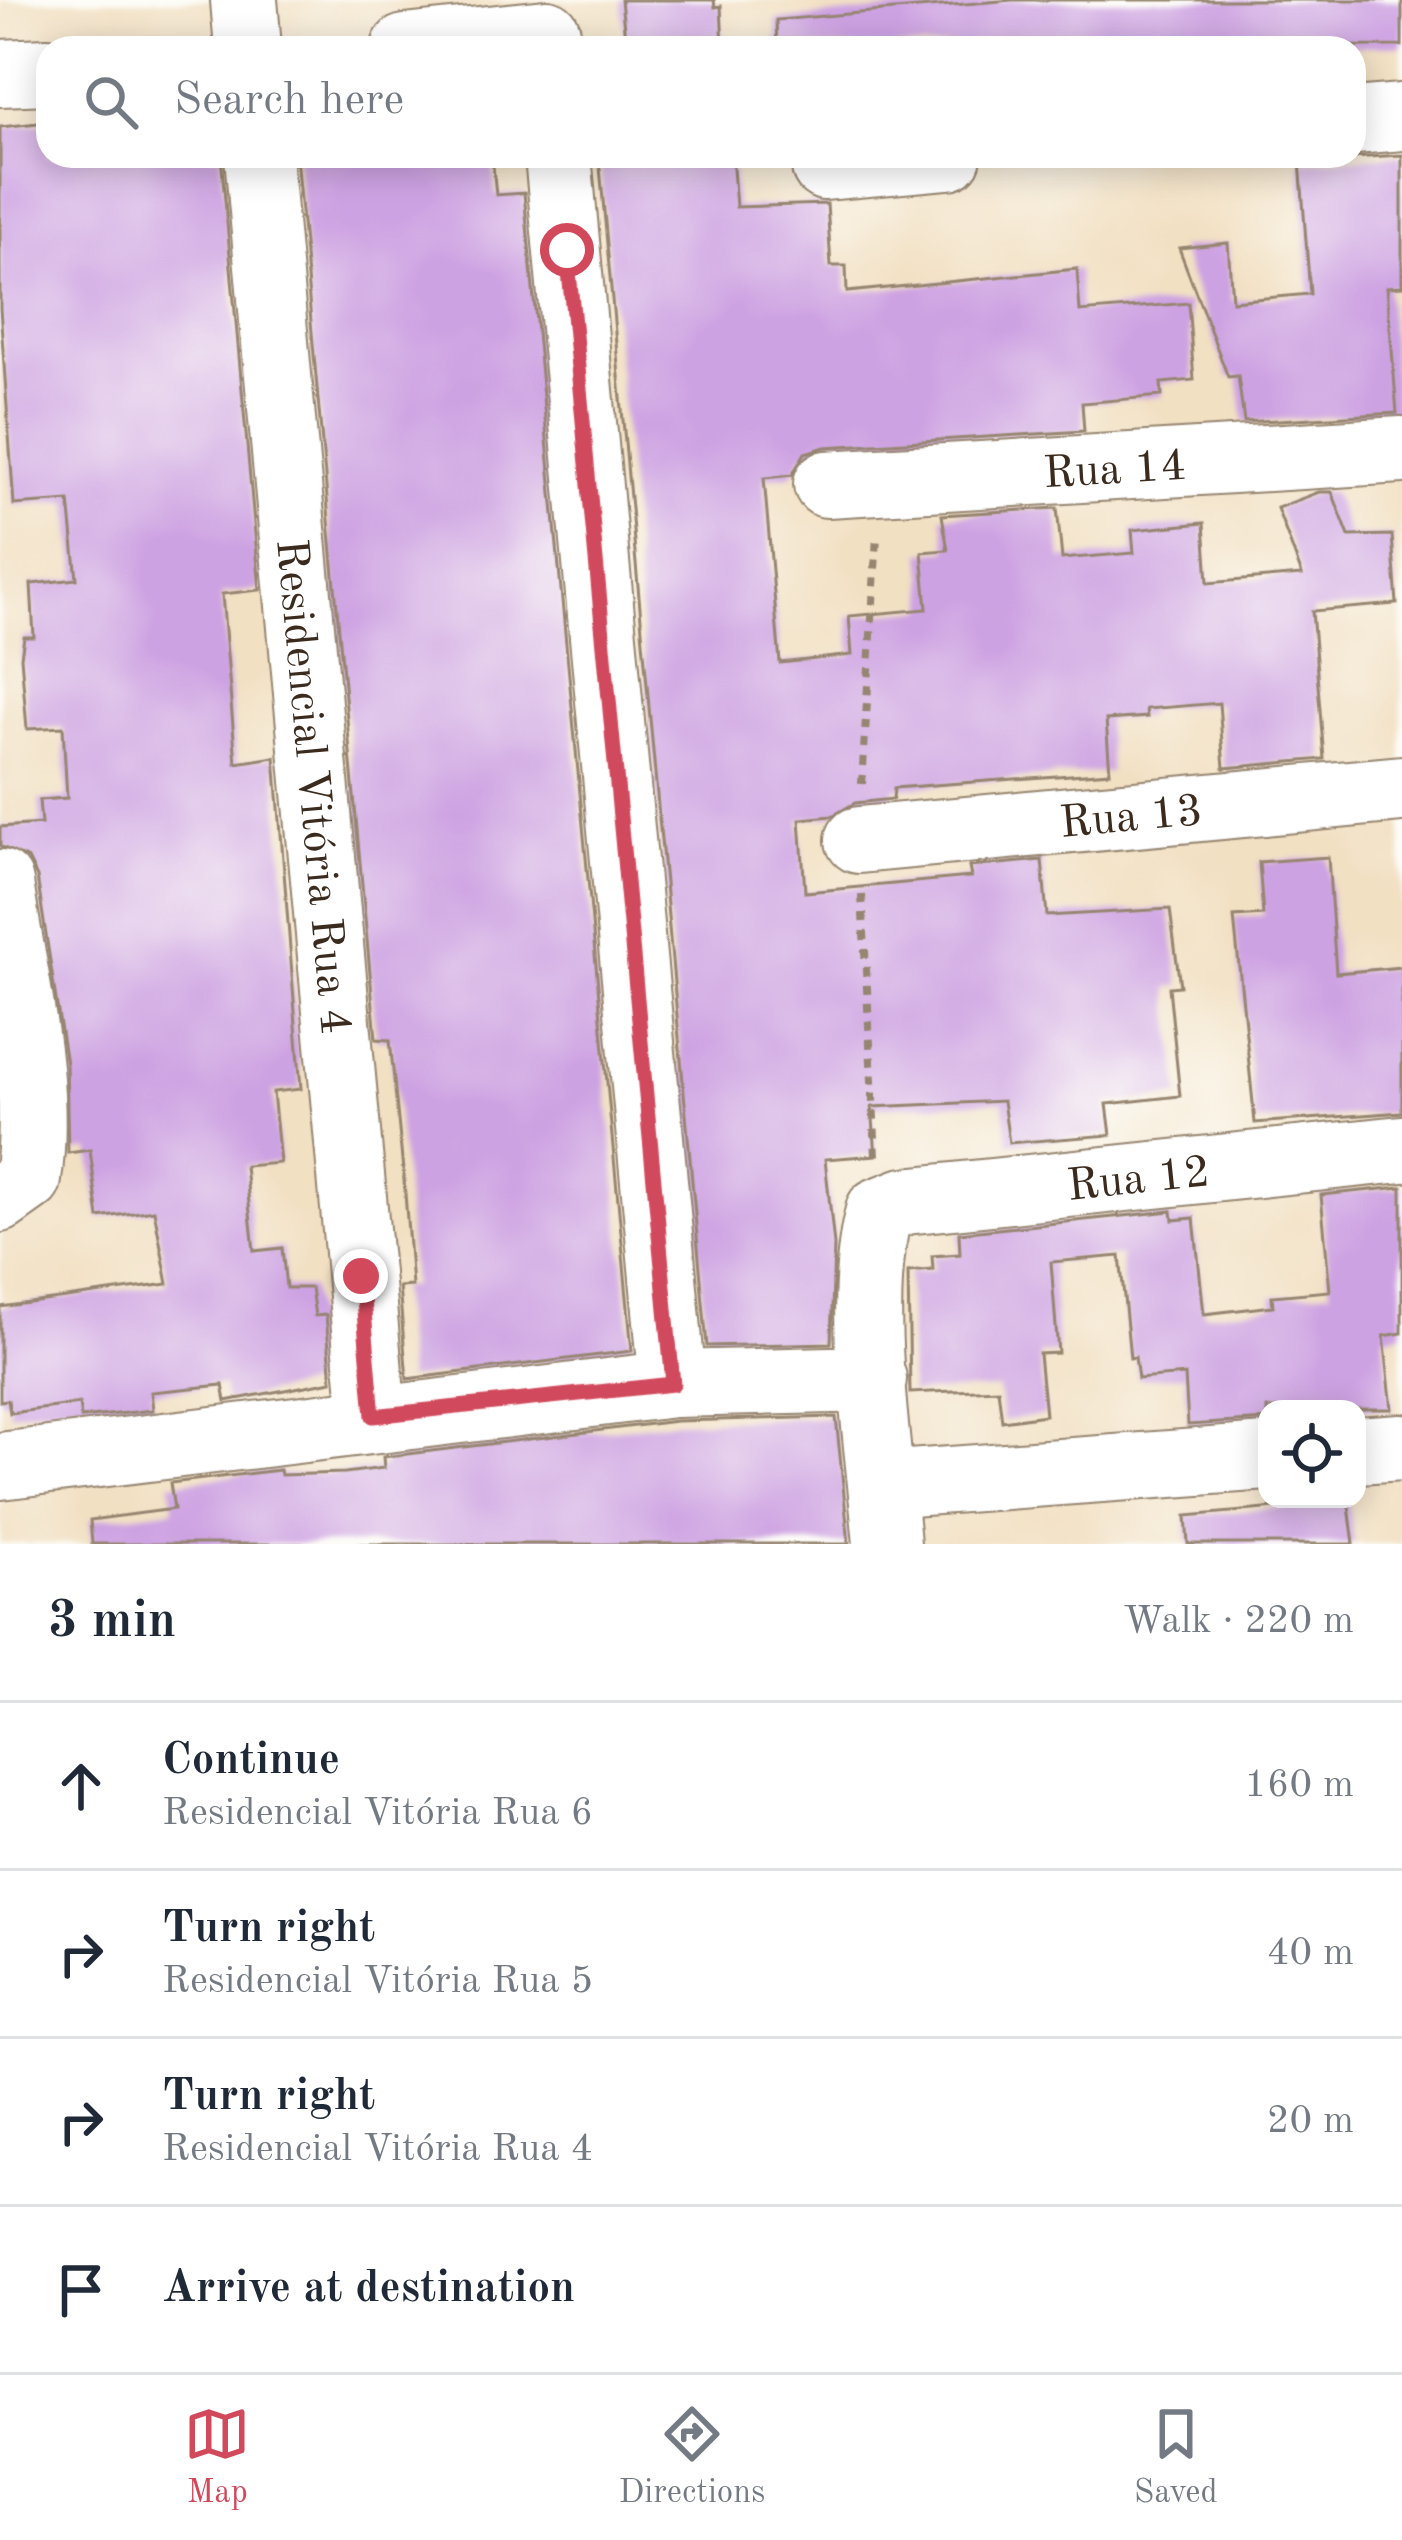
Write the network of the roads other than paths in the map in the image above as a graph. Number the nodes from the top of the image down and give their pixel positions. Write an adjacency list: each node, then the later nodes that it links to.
1 (244, 0): 3 (street)
2 (546, 27): 4 (street)
3 (247, 36)
4 (486, 36)
5 (36, 72): 6 (street)
6 (0, 73)
7 (1402, 117): 8 (street)
8 (1366, 120)
9 (259, 168): 20 (street, Residencial Vitória Rua 4)
10 (559, 168): 19 (street)
11 (1402, 450): 12 (street, Rua 14)
12 (827, 484)
13 (1402, 789): 14 (street, Rua 13)
14 (859, 840)
15 (0, 883): 17 (street)
16 (1402, 1149): 18 (street, Rua 12)
17 (14, 1189)
18 (873, 1378): 19 (street); 25 (street)
19 (673, 1384): 20 (street)
20 (373, 1416): 24 (street)
21 (1402, 1447): 22 (street)
22 (1366, 1449)
23 (1258, 1458): 25 (street)
24 (0, 1466)
25 (884, 1515)

